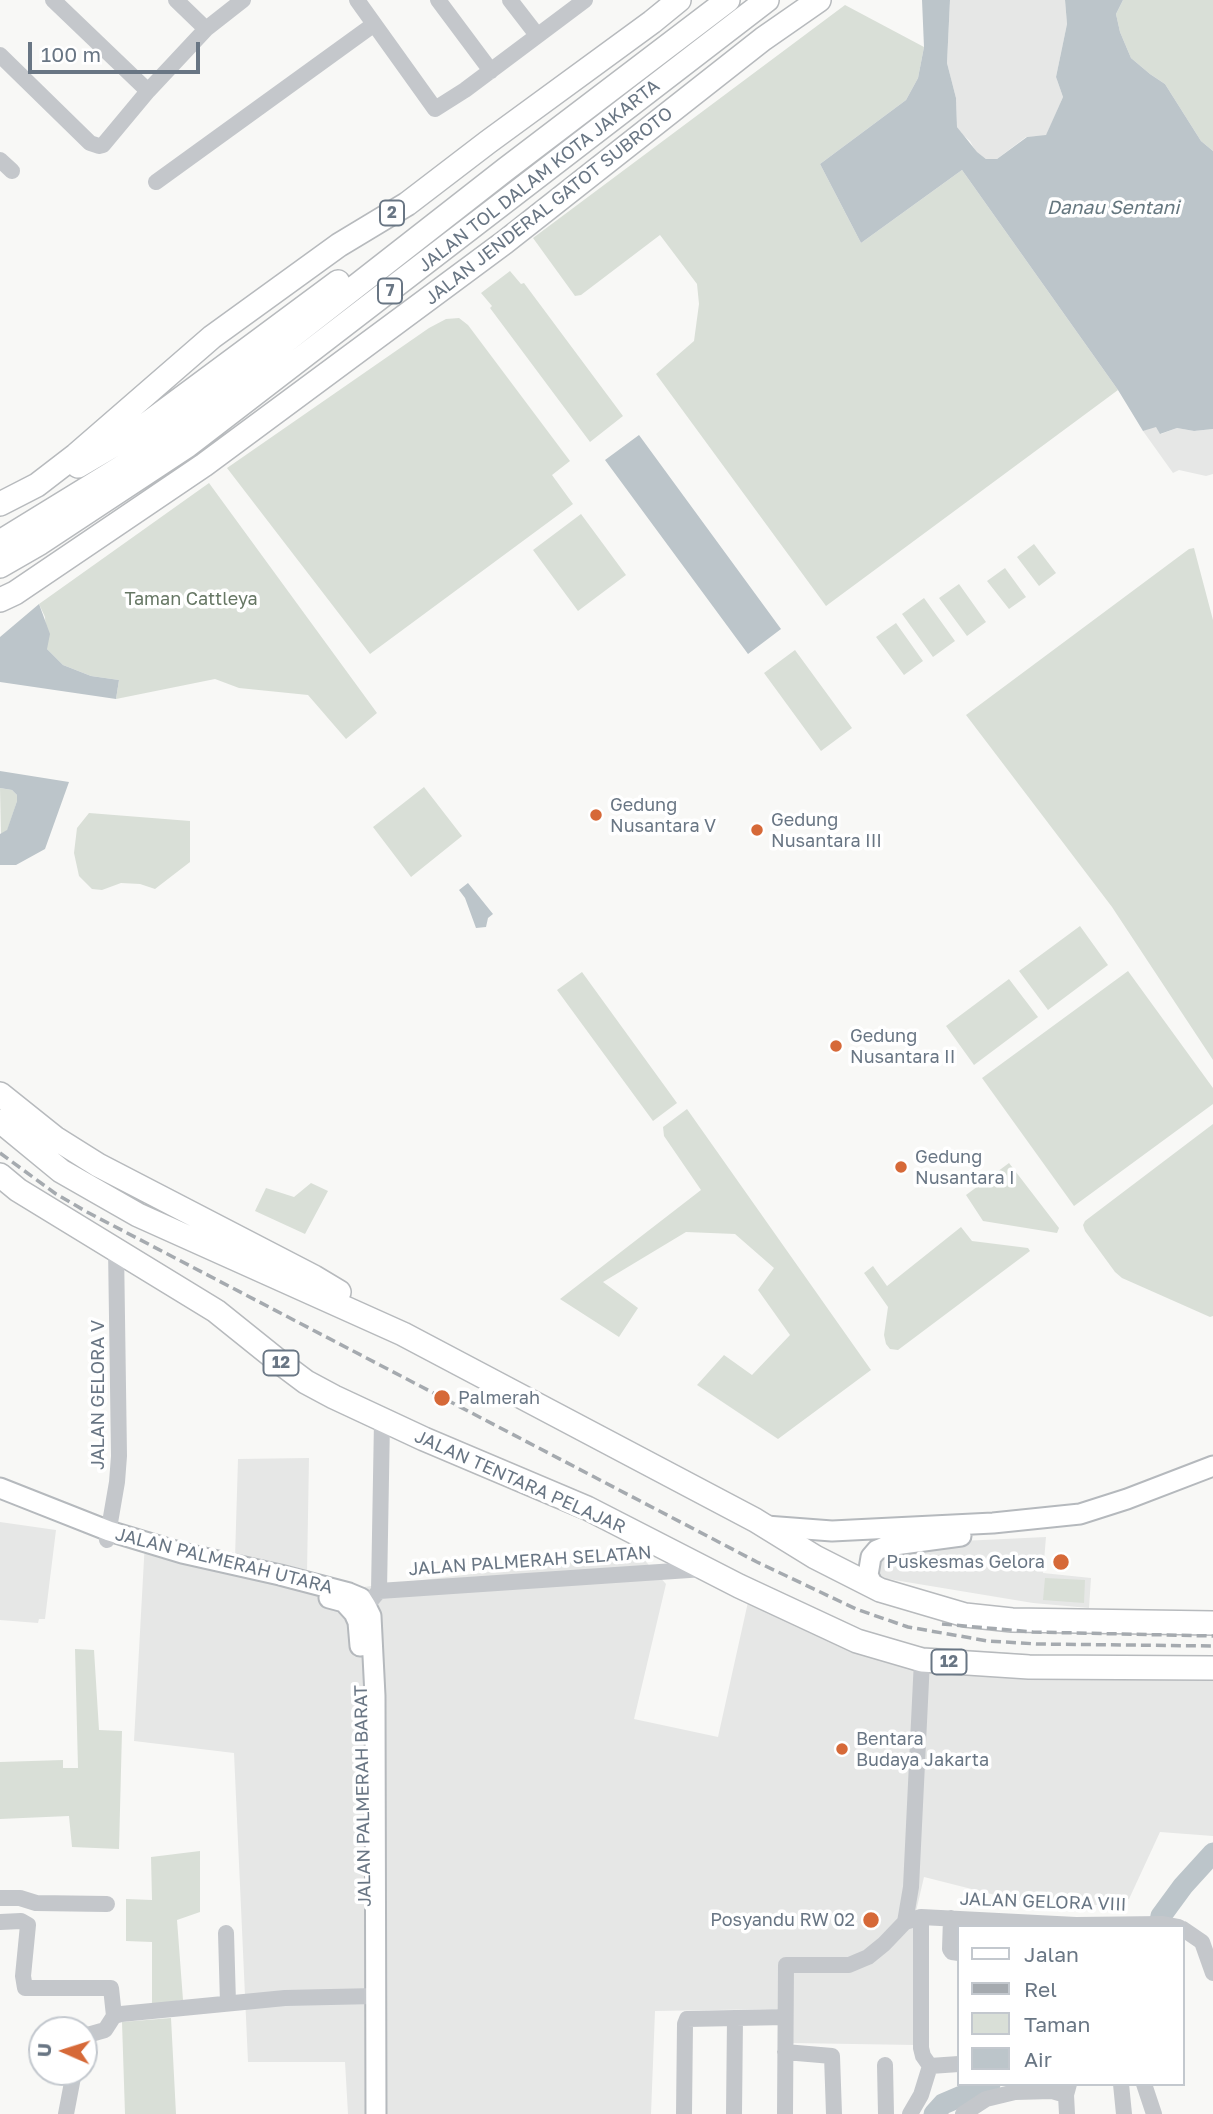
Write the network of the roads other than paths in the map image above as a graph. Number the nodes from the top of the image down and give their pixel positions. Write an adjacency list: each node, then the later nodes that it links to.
1 (54, 0): 21 (street)
2 (176, 0): 15 (street)
3 (243, 0): 15 (street)
4 (438, 0): 20 (street)
5 (510, 0): 16 (street)
6 (585, 0): 16 (street)
7 (678, 0): 24 (highway, 2)
8 (708, 0): 19 (highway)
9 (729, 0): 19 (highway, JALAN TOL DALAM KOTA JAKARTA / 7)
10 (768, 0): 27 (highway, JALAN TOL DALAM KOTA JAKARTA / 7)
11 (805, 0): 17 (highway)
12 (819, 0): 17 (highway, JALAN JENDERAL GATOT SUBROTO)
13 (362, 2): 14 (street)
14 (373, 26): 20 (street); 23 (street)
15 (206, 29): 21 (street)
16 (537, 35): 20 (street)
17 (763, 39): 28 (highway, JALAN JENDERAL GATOT SUBROTO)
18 (0, 55): 21 (street)
19 (646, 65): 22 (highway, JALAN TOL DALAM KOTA JAKARTA / 7)
20 (492, 71)
21 (148, 91)
22 (506, 169): 24 (highway); 26 (highway, JALAN TOL DALAM KOTA JAKARTA / 7)
23 (156, 182)
24 (37, 485): 25 (highway, 2)
25 (0, 504)
26 (0, 542)
27 (0, 566)
28 (5, 599)
29 (0, 1094): 33 (highway)
30 (0, 1121): 33 (highway)
31 (0, 1174): 32 (highway, JALAN TENTARA PELAJAR / 12)
32 (116, 1248): 34 (highway, JALAN TENTARA PELAJAR / 12); 40 (street, JALAN GELORA V)
33 (403, 1334): 39 (highway)
34 (382, 1421): 41 (highway, JALAN TENTARA PELAJAR / 12); 44 (street)
35 (1213, 1466): 39 (main road)
36 (1213, 1476): 43 (main road)
37 (0, 1488): 40 (main road, JALAN PALMERAH UTARA)
38 (0, 1500): 40 (main road, JALAN PALMERAH UTARA)
39 (765, 1526): 43 (highway)
40 (108, 1536): 42 (main road, JALAN PALMERAH UTARA)
41 (704, 1569): 44 (street, JALAN PALMERAH SELATAN); 47 (highway, JALAN TENTARA PELAJAR / 12)
42 (280, 1580): 44 (main road, JALAN PALMERAH UTARA); 45 (main road, JALAN PALMERAH UTARA)
43 (880, 1590): 46 (highway)
44 (372, 1599): 61 (main road, JALAN PALMERAH BARAT)
45 (344, 1602): 61 (main road, JALAN PALMERAH BARAT)
46 (1213, 1623)
47 (922, 1660): 48 (highway, JALAN TENTARA PELAJAR / 12); 52 (street)
48 (1213, 1668)
49 (0, 1898): 50 (street)
50 (107, 1904)
51 (951, 1918): 52 (street, JALAN GELORA VIII); 54 (street, JALAN GELORA VIII); 59 (street)
52 (913, 1920): 64 (street); 70 (street)
53 (0, 1922): 63 (street)
54 (1027, 1925)
55 (1128, 1925): 56 (street, JALAN GELORA VIII)
56 (1164, 1925)
57 (1185, 1931): 60 (street, JALAN GELORA VIII)
58 (226, 1933): 62 (street)
59 (958, 1953)
60 (1213, 1973)
61 (371, 1996): 62 (street); 76 (main road, JALAN PALMERAH BARAT); 77 (main road, JALAN PALMERAH BARAT)
62 (228, 2003): 63 (street)
63 (114, 2016): 66 (street)
64 (785, 2017): 65 (street); 67 (street)
65 (735, 2018): 78 (street); 79 (street)
66 (98, 2032)
67 (785, 2052): 80 (street); 81 (street)
68 (958, 2064): 70 (street)
69 (885, 2066): 82 (street)
70 (930, 2066): 83 (street)
71 (71, 2086): 75 (street)
72 (1121, 2086): 86 (street)
73 (1145, 2086): 87 (street)
74 (1068, 2089): 84 (street); 85 (street)
75 (66, 2114)
76 (367, 2114)
77 (376, 2114)
78 (684, 2114)
79 (734, 2114)
80 (785, 2114)
81 (834, 2114)
82 (886, 2114)
83 (910, 2114)
84 (963, 2114)
85 (1067, 2114)
86 (1124, 2114)
87 (1154, 2114)

